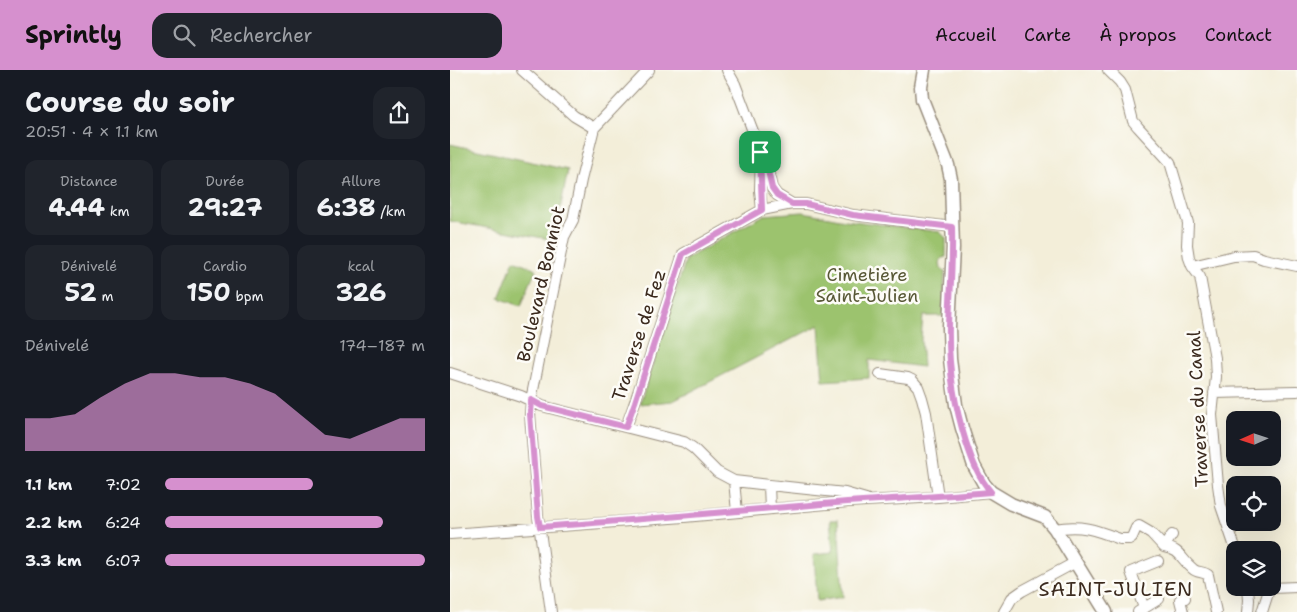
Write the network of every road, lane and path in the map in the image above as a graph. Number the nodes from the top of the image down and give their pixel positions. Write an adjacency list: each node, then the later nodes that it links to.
1 (522, 70): 6 (street)
2 (649, 70): 6 (street, Boulevard Bonniot)
3 (728, 70): 7 (street)
4 (924, 70): 10 (main road)
5 (1108, 70): 11 (street, Traverse du Canal)
6 (594, 128): 17 (street, Boulevard Bonniot)
7 (760, 152): 8 (street); 9 (street)
8 (792, 204): 9 (street, Traverse de Fez); 10 (street, Traverse de Fez)
9 (762, 210): 18 (street, Traverse de Fez)
10 (952, 227): 21 (main road)
11 (1192, 266): 12 (street); 16 (street, Traverse du Canal)
12 (1297, 266)
13 (450, 373): 17 (street)
14 (880, 374): 22 (street)
15 (1297, 390): 16 (street)
16 (1214, 393): 30 (street, Traverse du Canal)
17 (531, 400): 18 (street); 26 (street, Boulevard Bonniot)
18 (626, 427): 19 (street)
19 (734, 481): 20 (street); 25 (street)
20 (769, 486): 23 (street); 24 (street)
21 (991, 492): 22 (street); 27 (main road)
22 (938, 497): 23 (street)
23 (872, 501): 24 (street)
24 (770, 509): 25 (street)
25 (737, 512): 26 (street)
26 (540, 527): 28 (street); 39 (street, Boulevard Bonniot)
27 (1055, 530): 31 (street); 33 (main road)
28 (450, 534)
29 (1172, 535): 31 (street)
30 (1233, 541)
31 (1164, 546): 43 (street)
32 (1158, 561): 38 (street)
33 (1076, 562): 40 (street); 41 (main road)
34 (1179, 587): 42 (street)
35 (1297, 587): 45 (street)
36 (1249, 596): 44 (street)
37 (1159, 599): 38 (street)
38 (1140, 611)
39 (551, 612)
40 (1004, 612)
41 (1106, 612)
42 (1182, 612)
43 (1216, 612)
44 (1248, 612)
45 (1262, 612)

